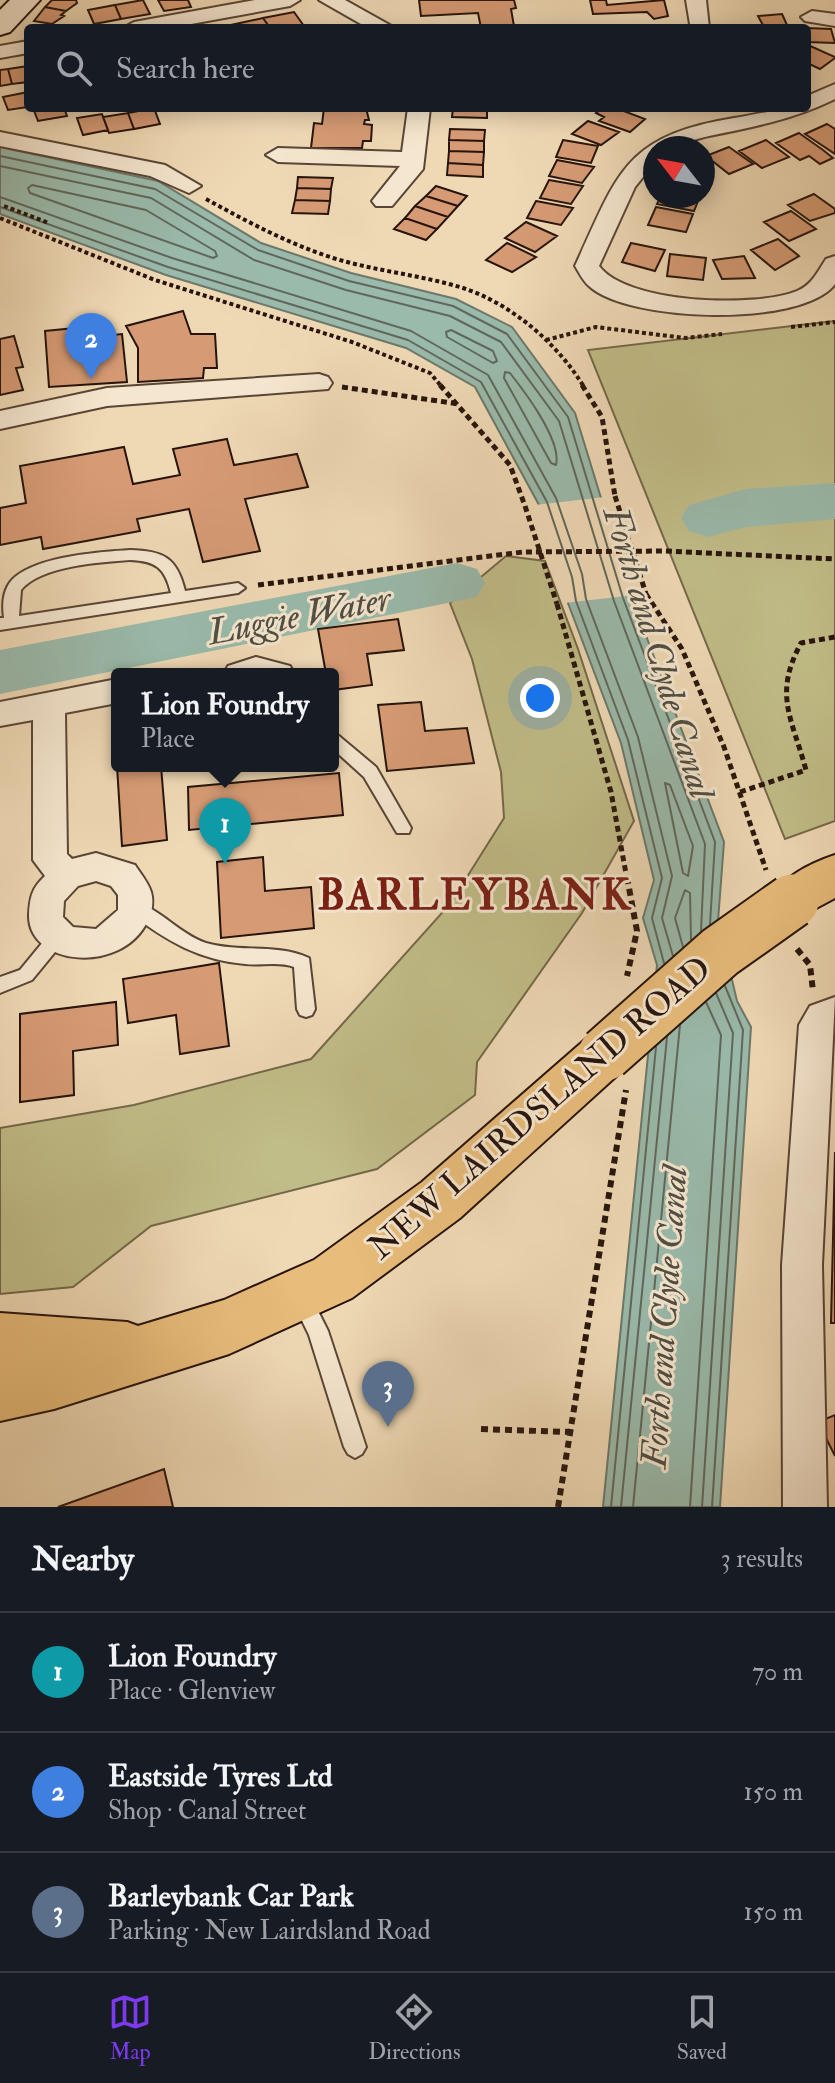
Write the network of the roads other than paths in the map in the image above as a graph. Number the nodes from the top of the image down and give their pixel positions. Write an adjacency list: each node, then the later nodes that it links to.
1 (290, 0): 6 (street)
2 (329, 0): 7 (street)
3 (696, 0): 8 (street)
4 (812, 17): 5 (street)
5 (835, 20)
6 (156, 24)
7 (376, 24)
8 (701, 24)
9 (24, 48): 10 (street)
10 (0, 52)
11 (835, 91): 12 (street)
12 (811, 102)
13 (419, 112): 18 (street)
14 (787, 112): 15 (street)
15 (683, 136)
16 (0, 139): 20 (street)
17 (278, 155): 18 (street)
18 (414, 159): 21 (street)
19 (643, 160): 22 (street)
20 (189, 186)
21 (384, 201)
22 (835, 264)
23 (319, 383): 24 (street)
24 (0, 420)
25 (238, 588): 26 (lane)
26 (179, 596): 27 (lane); 27 (lane)
27 (6, 623)
28 (111, 692): 29 (street)
29 (49, 704): 30 (street); 34 (street)
30 (0, 714)
31 (339, 745): 32 (lane)
32 (403, 828)
33 (835, 874): 40 (main road, NEW LAIRDSLAND ROAD, bridge)
34 (67, 875): 35 (street); 36 (street)
35 (137, 909): 36 (street); 38 (lane)
36 (58, 936): 37 (lane)
37 (0, 985)
38 (306, 1009)
39 (826, 1019): 45 (street)
40 (300, 1295): 42 (main road, NEW LAIRDSLAND ROAD); 44 (lane)
41 (0, 1341): 42 (main road, NEW LAIRDSLAND ROAD)
42 (141, 1352): 43 (main road, NEW LAIRDSLAND ROAD)
43 (0, 1392)
44 (355, 1447)
45 (805, 1507)

